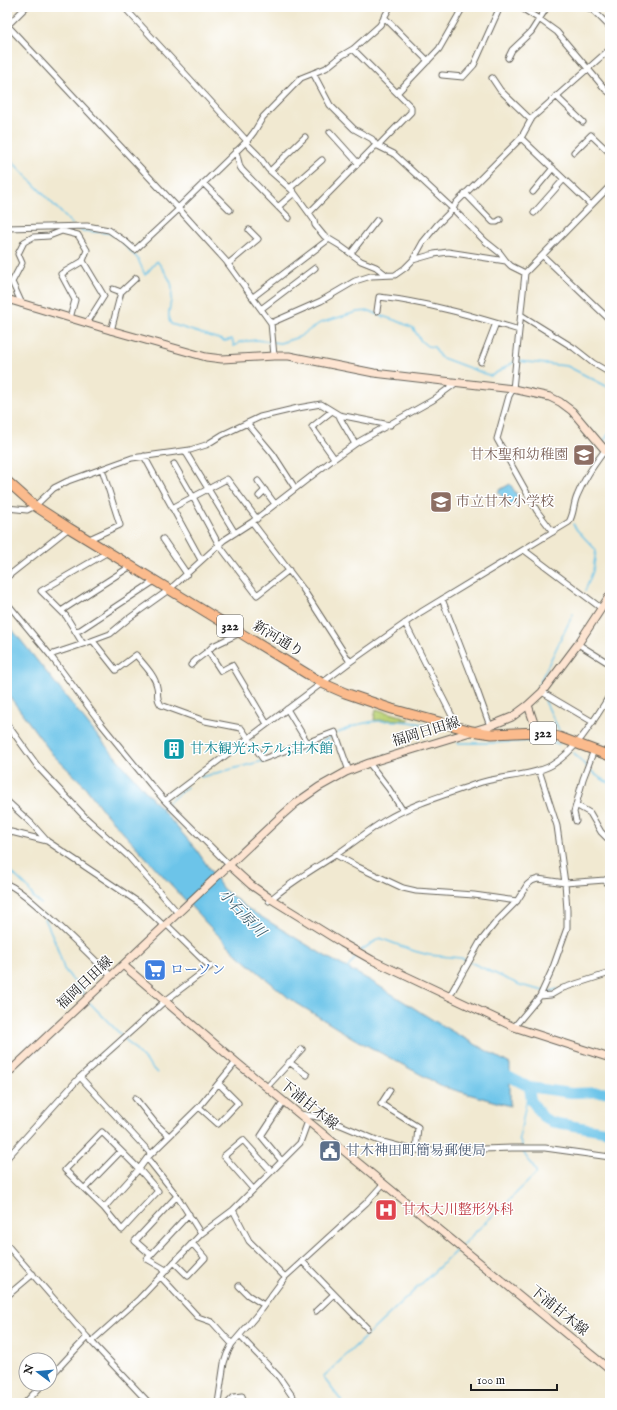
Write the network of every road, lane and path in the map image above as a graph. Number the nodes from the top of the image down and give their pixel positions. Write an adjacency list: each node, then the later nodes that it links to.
1 (26, 7): 11 (street)
2 (124, 7): 29 (street)
3 (390, 7): 9 (street)
4 (463, 7): 16 (street)
5 (500, 7): 19 (street)
6 (520, 7): 10 (street)
7 (546, 7): 10 (street)
8 (587, 7): 12 (street)
9 (384, 17): 13 (street); 16 (street)
10 (539, 19): 15 (street); 17 (street)
11 (7, 26): 47 (street)
12 (610, 26)
13 (353, 48): 18 (street); 21 (street)
14 (610, 49): 17 (street)
15 (508, 58)
16 (428, 61): 21 (street)
17 (588, 69): 22 (street); 23 (street)
18 (313, 73): 29 (street); 30 (street)
19 (442, 75)
20 (492, 78): 24 (street)
21 (397, 93): 30 (street)
22 (610, 93)
23 (556, 96): 24 (street); 25 (street)
24 (531, 120): 28 (street)
25 (582, 122)
26 (330, 132): 35 (street)
27 (305, 136): 37 (street)
28 (521, 138): 36 (street); 44 (street)
29 (247, 141): 31 (street); 37 (street)
30 (377, 145): 35 (street); 48 (street)
31 (236, 151): 39 (street); 46 (street)
32 (574, 152): 33 (street)
33 (610, 153)
34 (322, 160): 41 (street)
35 (358, 163): 50 (street)
36 (553, 168): 38 (street); 42 (street)
37 (270, 171): 41 (street)
38 (564, 179): 45 (street); 51 (street)
39 (203, 183): 47 (street); 49 (street)
40 (610, 186): 45 (street)
41 (290, 188): 43 (street)
42 (532, 192)
43 (294, 193): 46 (street); 50 (street)
44 (465, 193): 48 (street); 54 (street)
45 (591, 204): 59 (street)
46 (278, 207): 52 (street)
47 (178, 208): 55 (street); 63 (street)
48 (453, 209): 60 (street); 62 (street)
49 (230, 210)
50 (310, 213): 57 (street)
51 (534, 213)
52 (289, 218)
53 (377, 220): 58 (street)
54 (500, 220)
55 (7, 228)
56 (249, 230): 63 (street)
57 (329, 239): 58 (street); 70 (street)
58 (351, 253): 66 (street)
59 (543, 256): 65 (street); 77 (street)
60 (413, 260): 62 (street); 66 (street)
61 (83, 261): 72 (street); 76 (street); 78 (street)
62 (506, 261): 65 (street)
63 (228, 264): 70 (street)
64 (315, 268): 73 (street)
65 (525, 273): 75 (street)
66 (385, 274): 79 (street)
67 (136, 278): 69 (street)
68 (113, 289): 69 (street)
69 (121, 292): 81 (street)
70 (253, 297): 73 (street)
71 (7, 299): 72 (main road)
72 (22, 304): 76 (main road)
73 (261, 309): 79 (street)
74 (377, 311): 80 (street)
75 (521, 315): 82 (street); 85 (street)
76 (70, 318): 78 (main road)
77 (610, 320)
78 (87, 323): 81 (main road)
79 (271, 323): 83 (street)
80 (496, 323): 82 (street); 84 (street)
81 (111, 330): 83 (main road)
82 (519, 330): 87 (street)
83 (274, 356): 86 (main road)
84 (482, 362)
85 (610, 373)
86 (456, 383): 87 (main road); 91 (street)
87 (513, 389): 95 (main road); 113 (street)
88 (332, 411): 89 (street); 90 (street); 97 (street)
89 (339, 415): 91 (street); 93 (street)
90 (247, 423): 94 (street); 102 (street)
91 (390, 425): 93 (street)
92 (610, 443): 95 (street)
93 (355, 444): 97 (street)
94 (185, 450): 96 (street); 103 (street)
95 (607, 454): 113 (street)
96 (144, 456): 99 (street); 110 (street)
97 (334, 458): 102 (street)
98 (174, 464): 106 (street)
99 (102, 469): 108 (street); 116 (street)
100 (7, 481): 108 (highway, 新河通り / 322)
101 (258, 481): 104 (street)
102 (295, 488): 107 (street)
103 (208, 489): 106 (street); 111 (street); 114 (street)
104 (265, 490): 105 (street); 107 (street)
105 (259, 496)
106 (193, 497): 110 (street); 117 (street)
107 (275, 504): 111 (street)
108 (35, 506): 109 (street); 112 (highway, 新河通り / 322)
109 (7, 508)
110 (172, 508): 120 (street)
111 (255, 521): 114 (street); 122 (street)
112 (69, 528): 116 (highway, 新河通り / 322); 124 (street)
113 (553, 532): 118 (street)
114 (235, 533): 117 (street)
115 (163, 539): 123 (street)
116 (87, 540): 119 (highway, 新河通り / 322)
117 (219, 545): 120 (street); 122 (street)
118 (524, 550): 128 (street); 130 (street)
119 (108, 552): 121 (highway, 新河通り / 322); 131 (street)
120 (201, 560): 123 (street)
121 (131, 566): 125 (highway, 新河通り / 322); 131 (street)
122 (289, 570): 140 (street)
123 (187, 574): 126 (street)
124 (7, 577)
125 (156, 580): 126 (highway, 新河通り / 322); 133 (street)
126 (170, 589): 134 (highway, 新河通り / 322); 135 (street)
127 (610, 595): 130 (main road, 福岡日田線)
128 (442, 599): 132 (street); 152 (street)
129 (7, 604): 139 (street)
130 (601, 608): 137 (main road, 福岡日田線)
131 (61, 611): 133 (street)
132 (405, 623): 140 (street); 150 (street)
133 (75, 631): 136 (street)
134 (240, 633): 138 (street); 143 (highway, 新河通り / 322)
135 (93, 641): 136 (street); 155 (street)
136 (83, 644): 139 (street)
137 (578, 644): 141 (street); 144 (main road, 福岡日田線)
138 (208, 651): 142 (street); 149 (street)
139 (50, 655): 164 (street)
140 (350, 662): 143 (street)
141 (610, 664)
142 (191, 665)
143 (322, 683): 147 (street); 150 (highway, 新河通り / 322)
144 (542, 692): 146 (main road, 福岡日田線); 148 (street)
145 (610, 695): 148 (street)
146 (528, 705): 152 (main road, 福岡日田線); 154 (main road)
147 (287, 709): 149 (street); 156 (street)
148 (593, 722): 157 (street)
149 (267, 724): 155 (street)
150 (450, 724): 153 (highway, 新河通り / 322)
151 (8, 725): 179 (street)
152 (490, 726): 153 (main road, 福岡日田線)
153 (472, 731): 154 (highway, 322); 160 (main road, 福岡日田線)
154 (537, 732): 157 (highway, 322)
155 (248, 738): 156 (street); 164 (street)
156 (307, 742): 162 (street)
157 (576, 743): 158 (highway, 322); 161 (street)
158 (594, 750): 159 (highway, 322); 165 (street)
159 (610, 756)
160 (369, 763): 162 (main road, 福岡日田線); 166 (street)
161 (539, 770): 166 (street); 174 (street)
162 (349, 771): 172 (main road, 福岡日田線)
163 (7, 801): 169 (street)
164 (165, 801): 172 (street)
165 (576, 806): 167 (street); 170 (street)
166 (403, 811): 171 (street)
167 (576, 821)
168 (7, 831): 169 (street)
169 (47, 841): 180 (street)
170 (610, 841)
171 (336, 855): 177 (street); 178 (street)
172 (227, 867): 177 (main road); 179 (main road, 福岡日田線)
173 (608, 879): 174 (street); 176 (street)
174 (565, 883): 178 (street); 184 (street)
175 (7, 884): 183 (street)
176 (610, 887)
177 (270, 900): 185 (main road)
178 (517, 901): 185 (street)
179 (179, 912): 180 (main road, 福岡日田線)
180 (165, 925): 181 (main road, 福岡日田線); 186 (street)
181 (123, 965): 183 (main road, 福岡日田線); 186 (main road, 下浦甘木線)
182 (610, 974): 184 (street)
183 (111, 976): 192 (main road, 福岡日田線)
184 (540, 996): 187 (street)
185 (449, 997): 187 (main road)
186 (164, 1001): 190 (main road, 下浦甘木線); 194 (street)
187 (514, 1027): 189 (main road)
188 (302, 1049): 191 (street)
189 (610, 1058)
190 (236, 1062): 195 (street); 196 (main road, 下浦甘木線)
191 (289, 1062): 193 (street); 196 (street)
192 (7, 1074)
193 (307, 1075)
194 (80, 1077): 206 (street); 208 (street)
195 (218, 1084): 200 (street); 200 (street)
196 (267, 1087): 199 (main road, 下浦甘木線)
197 (390, 1090): 204 (street)
198 (135, 1098): 203 (street)
199 (284, 1101): 201 (main road, 下浦甘木線); 209 (street)
200 (199, 1107): 203 (street)
201 (299, 1113): 202 (main road, 下浦甘木線); 204 (street)
202 (308, 1121): 209 (street); 212 (main road, 下浦甘木線)
203 (169, 1136): 206 (street)
204 (416, 1150): 207 (street)
205 (121, 1151): 210 (street); 213 (street); 213 (street)
206 (149, 1156): 210 (street); 215 (street)
207 (610, 1157)
208 (7, 1158)
209 (282, 1160): 211 (street)
210 (139, 1169): 216 (street); 216 (street)
211 (271, 1171): 214 (street); 214 (street)
212 (384, 1183): 223 (street); 240 (main road, 下浦甘木線)
213 (85, 1188): 216 (street)
214 (253, 1189): 217 (street)
215 (177, 1196): 218 (street); 222 (street)
216 (104, 1208)
217 (233, 1210): 219 (street); 228 (street)
218 (189, 1214): 219 (street); 222 (street)
219 (201, 1234): 220 (street)
220 (192, 1243): 224 (street); 224 (street)
221 (7, 1245): 226 (street)
222 (151, 1255): 225 (street)
223 (302, 1261): 228 (street); 230 (street)
224 (174, 1262): 225 (street)
225 (166, 1270): 227 (street)
226 (33, 1274): 231 (street); 236 (street)
227 (161, 1277): 237 (street); 238 (street)
228 (285, 1277): 232 (street)
229 (239, 1286): 232 (street)
230 (334, 1294): 233 (street); 234 (street)
231 (7, 1296)
232 (264, 1305): 235 (street)
233 (316, 1311)
234 (367, 1328)
235 (240, 1336): 238 (street); 247 (street)
236 (87, 1337): 237 (street); 239 (street)
237 (92, 1341): 243 (street)
238 (232, 1344): 244 (street)
239 (58, 1368)
240 (610, 1370)
241 (35, 1392): 242 (street)
242 (25, 1403)
243 (149, 1403)
244 (218, 1403)
245 (228, 1403): 246 (street)
246 (244, 1403)
247 (296, 1403)

